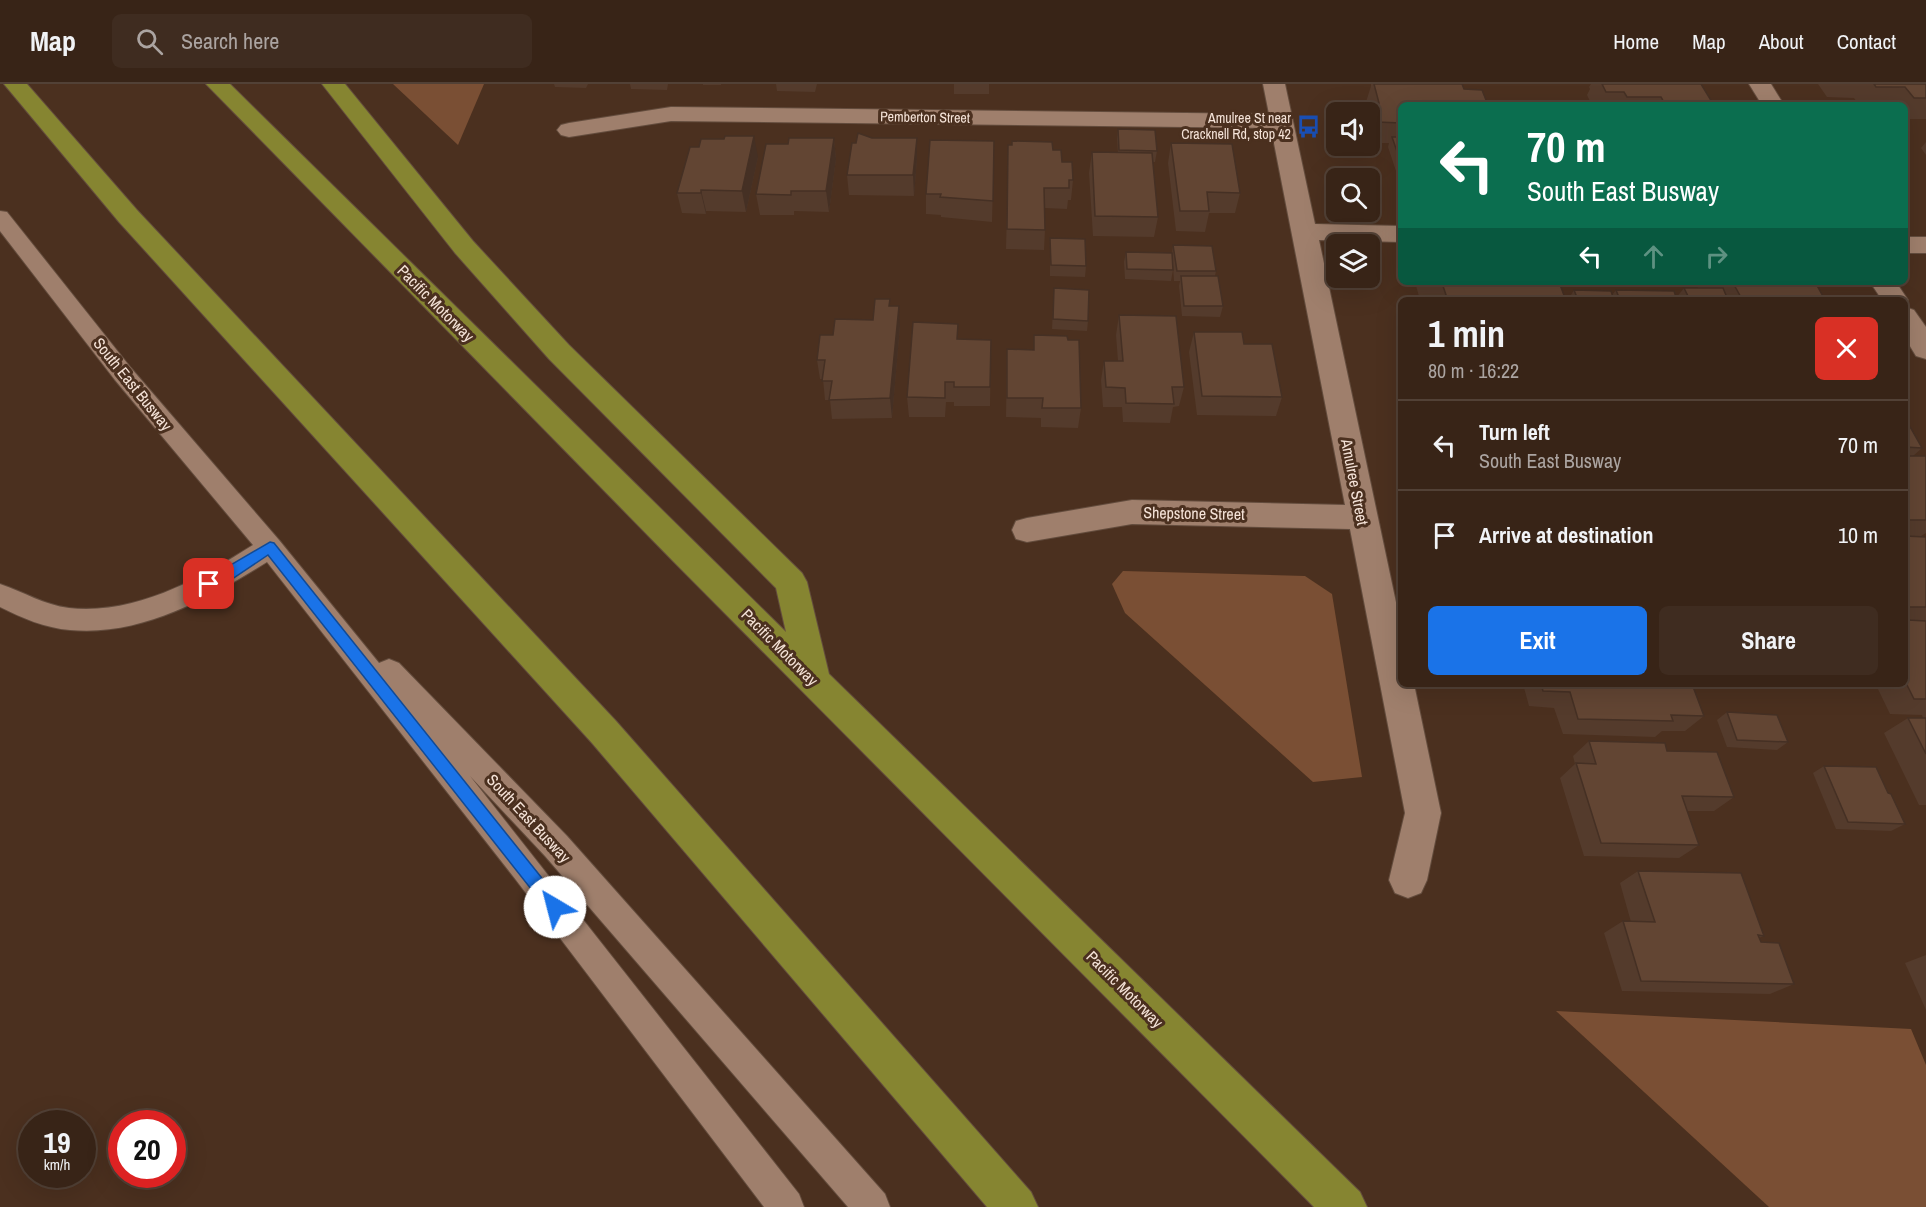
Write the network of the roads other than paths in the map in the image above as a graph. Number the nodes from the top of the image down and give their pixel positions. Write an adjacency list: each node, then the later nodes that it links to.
1 (15, 84): 24 (highway)
2 (218, 84): 20 (highway, Pacific Motorway)
3 (333, 84): 20 (highway)
4 (1274, 84): 7 (street, Amulree Street)
5 (1760, 84): 6 (street)
6 (1771, 102)
7 (1282, 121): 8 (street, Pemberton Street); 10 (street, Amulree Street)
8 (569, 129)
9 (0, 217): 18 (lane, South East Busway)
10 (1306, 232): 11 (street); 16 (street, Amulree Street)
11 (1398, 234)
12 (1908, 245): 13 (street)
13 (1926, 246)
14 (1908, 321): 15 (street)
15 (1926, 349)
16 (1362, 517): 17 (street, Shepstone Street); 21 (street, Amulree Street)
17 (1027, 530)
18 (270, 547): 19 (lane); 22 (lane, South East Busway); 23 (lane, South East Busway)
19 (0, 595)
20 (814, 681): 25 (highway, Pacific Motorway)
21 (1408, 880)
22 (786, 1207)
23 (872, 1207)
24 (1016, 1207)
25 (1345, 1207)

